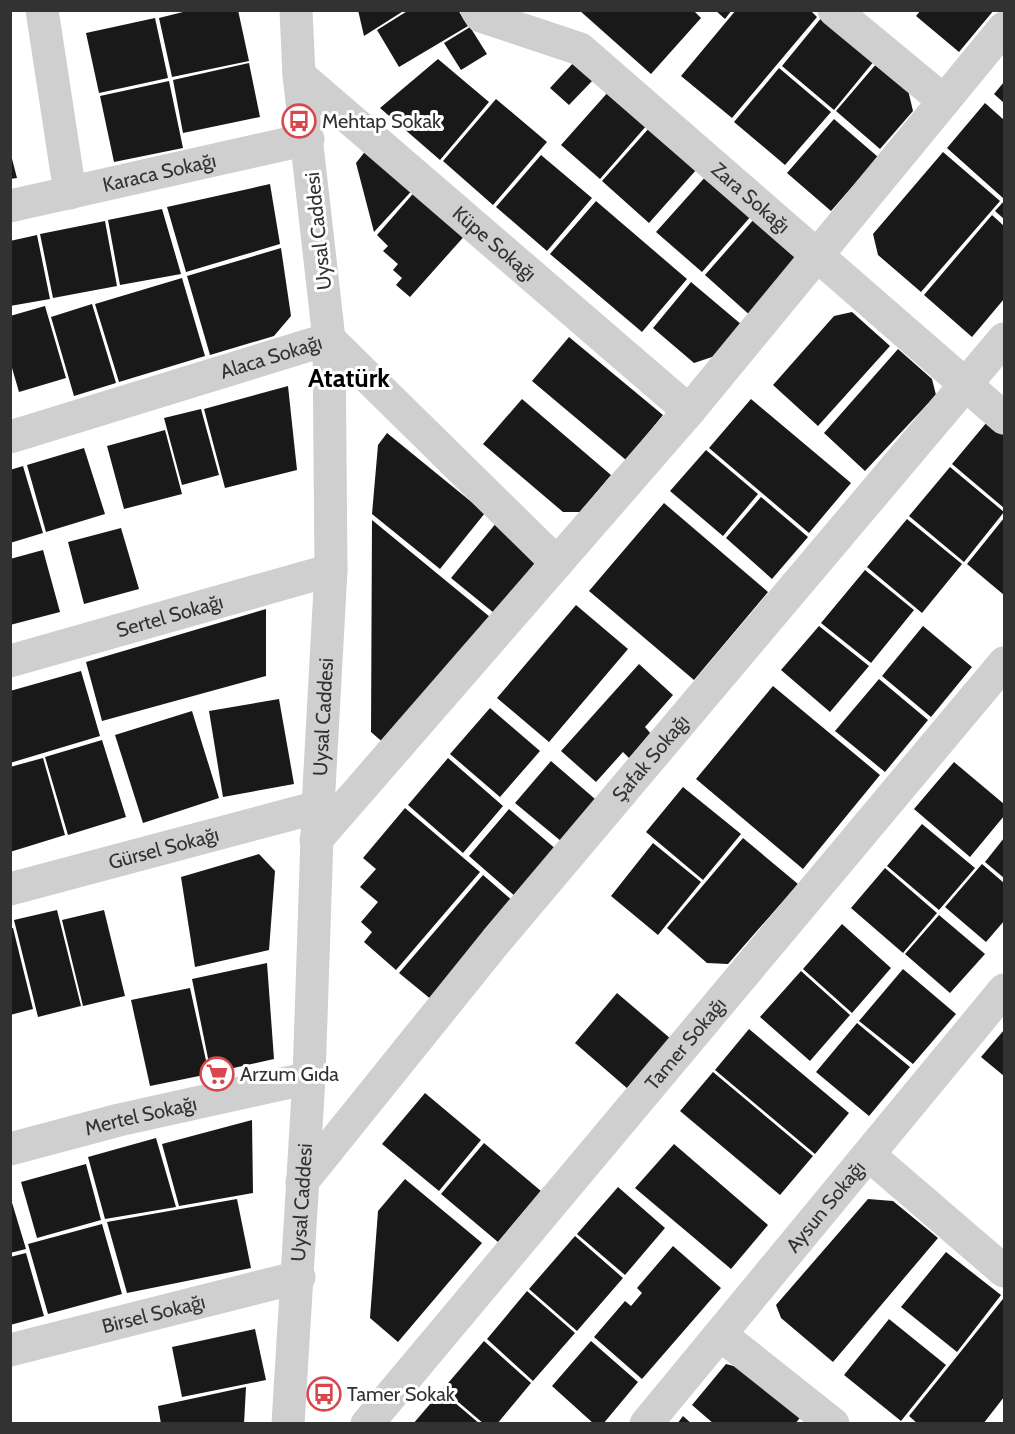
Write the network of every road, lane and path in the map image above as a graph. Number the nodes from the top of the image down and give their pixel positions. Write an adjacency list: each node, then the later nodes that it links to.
1 (42, 10): 10 (street)
2 (296, 10): 7 (street, Uysal Caddesi)
3 (477, 10): 5 (street, Zara Sokağı)
4 (834, 10): 8 (street)
5 (526, 18): 12 (street, Zara Sokağı)
6 (1005, 28): 8 (street)
7 (299, 75): 9 (street, Uysal Caddesi); 16 (street, Küpe Sokağı)
8 (944, 101): 12 (street)
9 (308, 139): 10 (street, Karaca Sokağı); 13 (street, Uysal Caddesi)
10 (70, 193): 11 (street, Karaca Sokağı)
11 (10, 206)
12 (817, 256): 15 (street, Zara Sokağı); 16 (street)
13 (329, 339): 18 (street, Alaca Sokağı); 19 (street, Alaca Sokağı); 20 (street, Uysal Caddesi)
14 (1005, 339): 15 (street, Şafak Sokağı)
15 (966, 385): 17 (street, Zara Sokağı); 30 (street, Şafak Sokağı)
16 (689, 411): 19 (street)
17 (1005, 418)
18 (10, 437)
19 (557, 563): 24 (street)
20 (331, 570): 21 (street, Sertel Sokağı); 23 (street, Uysal Caddesi)
21 (10, 661)
22 (1005, 663): 36 (street, Tamer Sokağı)
23 (318, 807): 24 (street, Uysal Caddesi); 25 (street, Gürsel Sokağı)
24 (316, 840): 27 (street, Uysal Caddesi)
25 (10, 889)
26 (1005, 990): 29 (street, Aysun Sokağı)
27 (309, 1078): 28 (street, Mertel Sokağı); 30 (street, Uysal Caddesi)
28 (10, 1149)
29 (869, 1155): 31 (street); 33 (street, Aysun Sokağı)
30 (302, 1182): 32 (street, Uysal Caddesi)
31 (1005, 1271)
32 (299, 1277): 34 (street, Birsel Sokağı); 35 (street, Uysal Caddesi)
33 (721, 1335): 37 (street, Aysun Sokağı); 38 (street)
34 (10, 1350)
35 (288, 1424)
36 (367, 1424)
37 (646, 1424)
38 (833, 1424)

